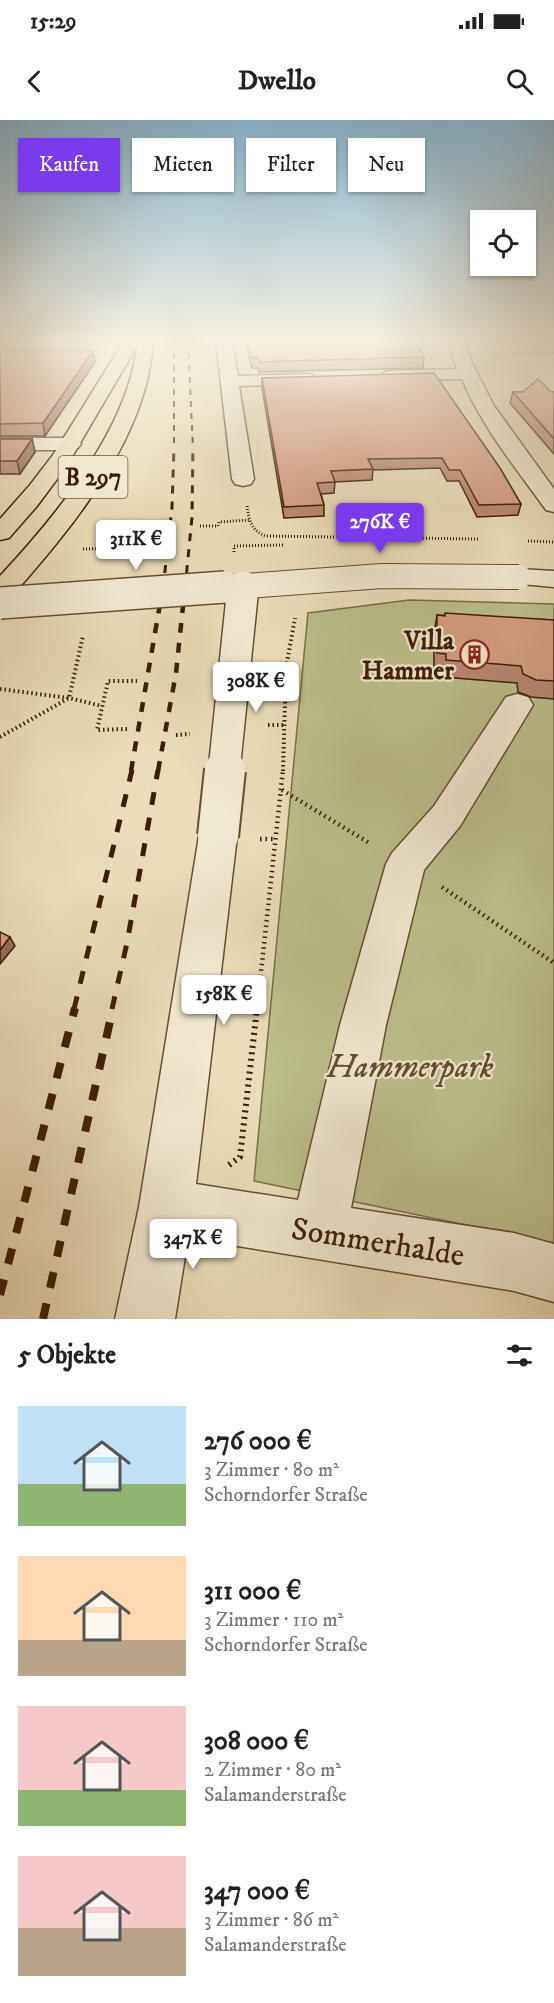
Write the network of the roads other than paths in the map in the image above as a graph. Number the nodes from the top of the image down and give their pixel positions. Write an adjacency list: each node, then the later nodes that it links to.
1 (97, 397): 6 (main road, B 297)
2 (134, 397): 12 (main road, B 297)
3 (232, 397): 7 (street)
4 (481, 397): 8 (street)
5 (0, 444): 6 (street)
6 (71, 444): 9 (main road, B 297)
7 (243, 479)
8 (554, 505)
9 (0, 533)
10 (554, 579): 11 (street, bridge)
11 (243, 586): 13 (street, bridge); 15 (street, bridge)
12 (0, 592)
13 (0, 603)
14 (517, 705): 16 (street)
15 (166, 1208): 16 (street, Sommerhalde); 18 (street)
16 (319, 1231): 17 (street, Sommerhalde)
17 (554, 1273)
18 (146, 1319)

